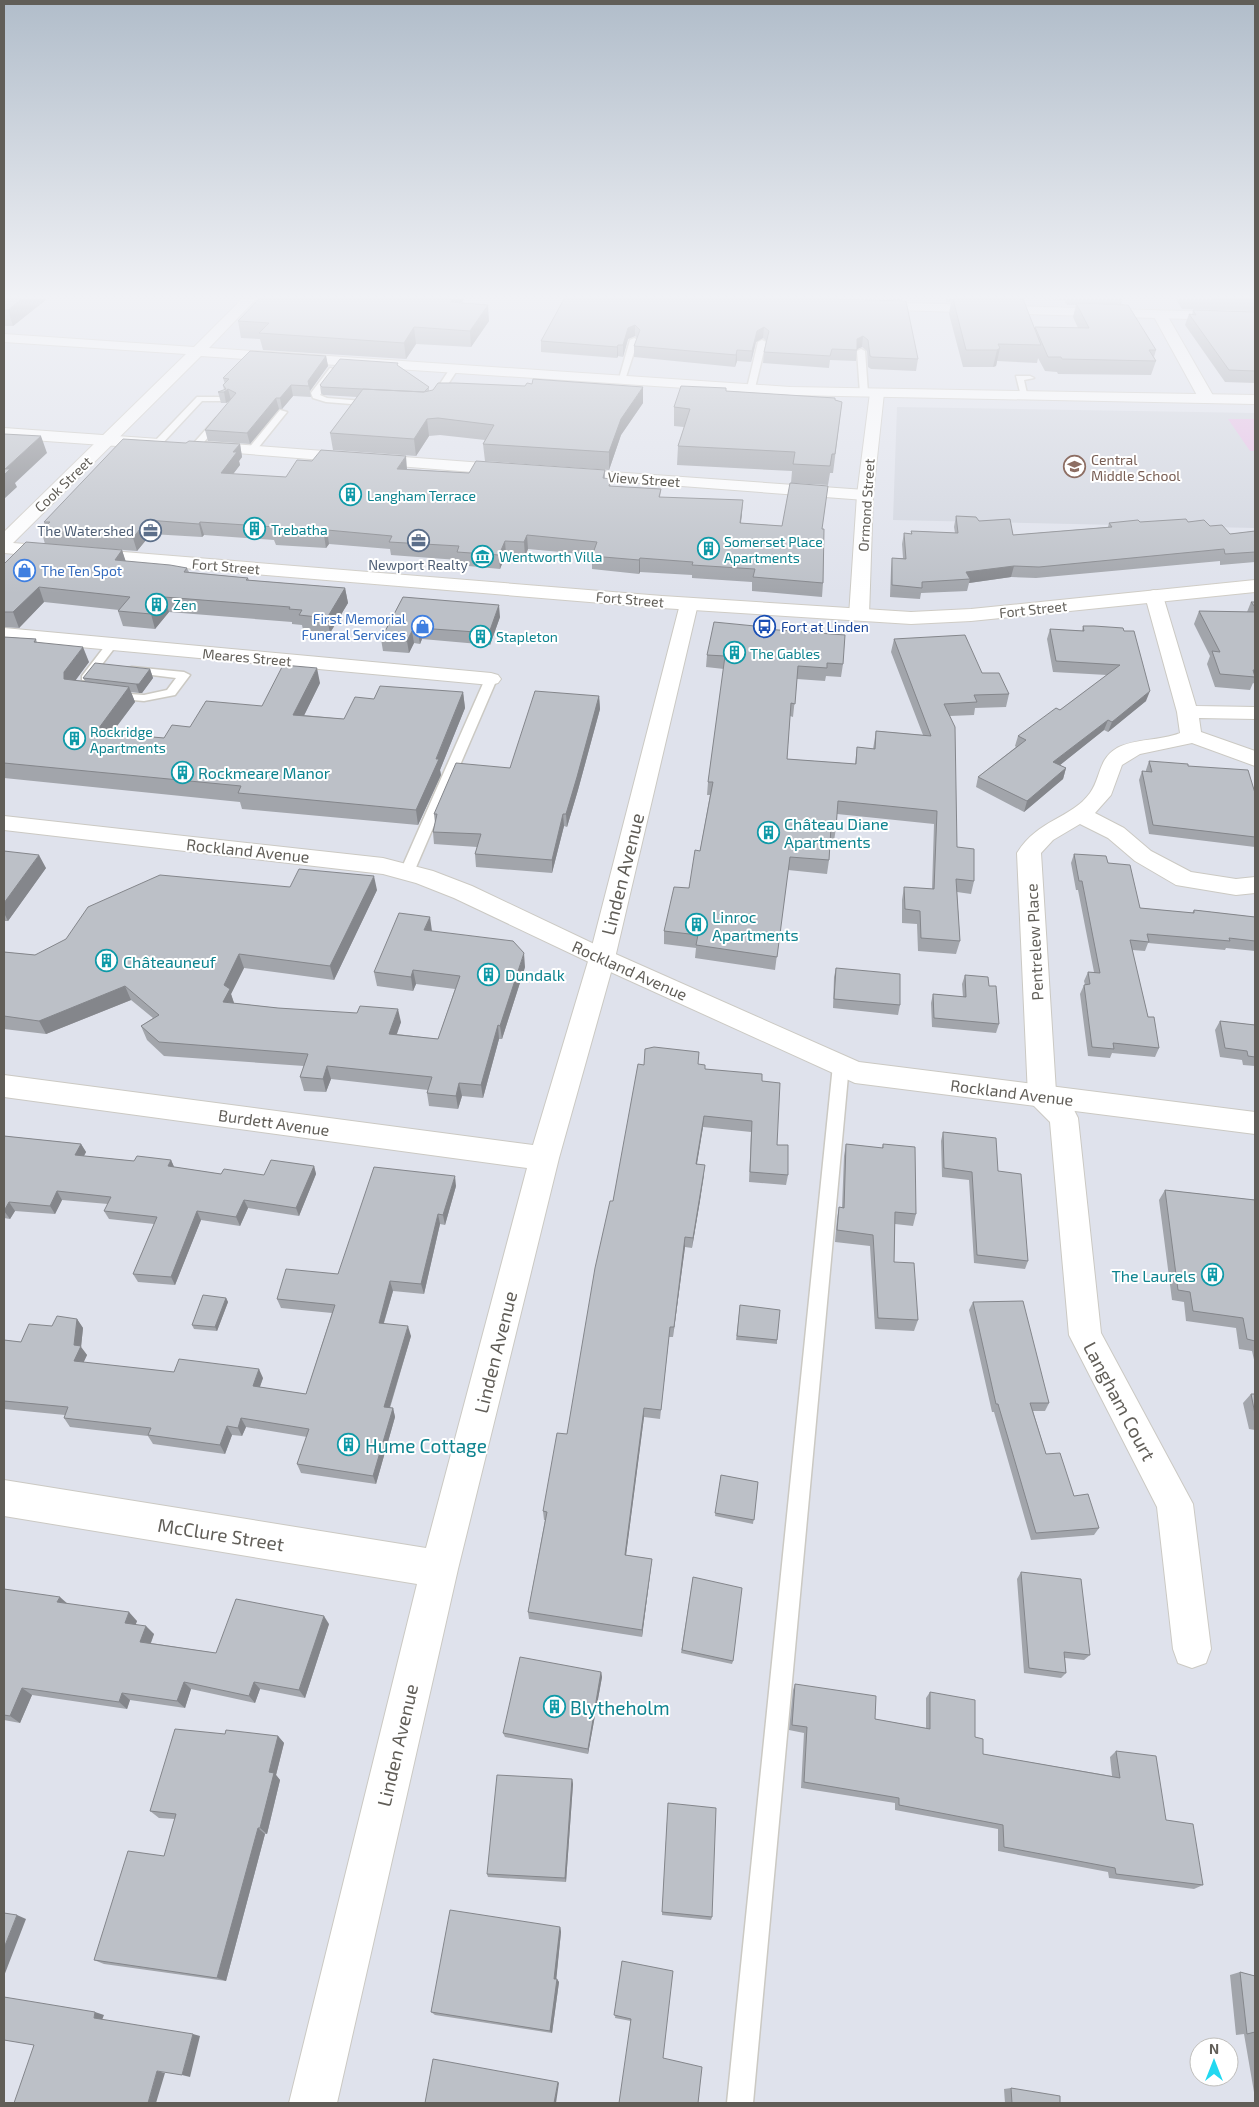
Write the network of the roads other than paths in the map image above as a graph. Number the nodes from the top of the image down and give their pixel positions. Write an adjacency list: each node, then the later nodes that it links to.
1 (152, 397): 14 (street, Cook Street)
2 (319, 397): 9 (lane)
3 (435, 397): 10 (lane)
4 (871, 397): 20 (street, Ormond Street)
5 (1105, 397): 7 (street)
6 (223, 399): 15 (lane)
7 (1207, 399): 8 (street)
8 (1255, 400)
9 (382, 404)
10 (426, 405)
11 (283, 412): 17 (lane)
12 (225, 413): 16 (lane)
13 (4, 433): 14 (street)
14 (109, 440): 15 (street); 21 (street, Cook Street)
15 (157, 444): 16 (street)
16 (195, 446): 17 (street)
17 (251, 450): 18 (street)
18 (532, 471)
19 (551, 472): 20 (street, View Street)
20 (866, 496): 26 (street, Ormond Street)
21 (4, 542)
22 (4, 548): 25 (street, Fort Street)
23 (1255, 586): 24 (street, Fort Street)
24 (1154, 596): 26 (street, Fort Street); 33 (street)
25 (689, 604): 26 (street, Fort Street); 41 (street, Linden Avenue)
26 (859, 616)
27 (4, 634): 28 (street, Meares Street)
28 (112, 644): 30 (street, Meares Street); 31 (lane)
29 (125, 670): 32 (lane)
30 (491, 679): 39 (lane)
31 (80, 685)
32 (102, 694)
33 (1187, 712): 34 (street); 35 (street)
34 (1255, 713)
35 (1191, 736): 36 (street); 37 (street, Pentrelew Place)
36 (1255, 759)
37 (1080, 814): 40 (street); 44 (street, Pentrelew Place)
38 (4, 823): 39 (street, Rockland Avenue)
39 (407, 872): 41 (street, Rockland Avenue)
40 (1255, 885)
41 (602, 958): 42 (street, Rockland Avenue); 46 (street, Linden Avenue)
42 (841, 1065): 44 (street, Rockland Avenue); 51 (lane)
43 (4, 1086): 46 (street, Burdett Avenue)
44 (1042, 1096): 45 (street, Rockland Avenue); 49 (street, Langham Court)
45 (1255, 1123)
46 (544, 1158): 48 (street, Linden Avenue)
47 (4, 1498): 48 (street, McClure Street)
48 (439, 1569): 50 (street, Linden Avenue)
49 (1192, 1649)
50 (313, 2103)
51 (740, 2103)

